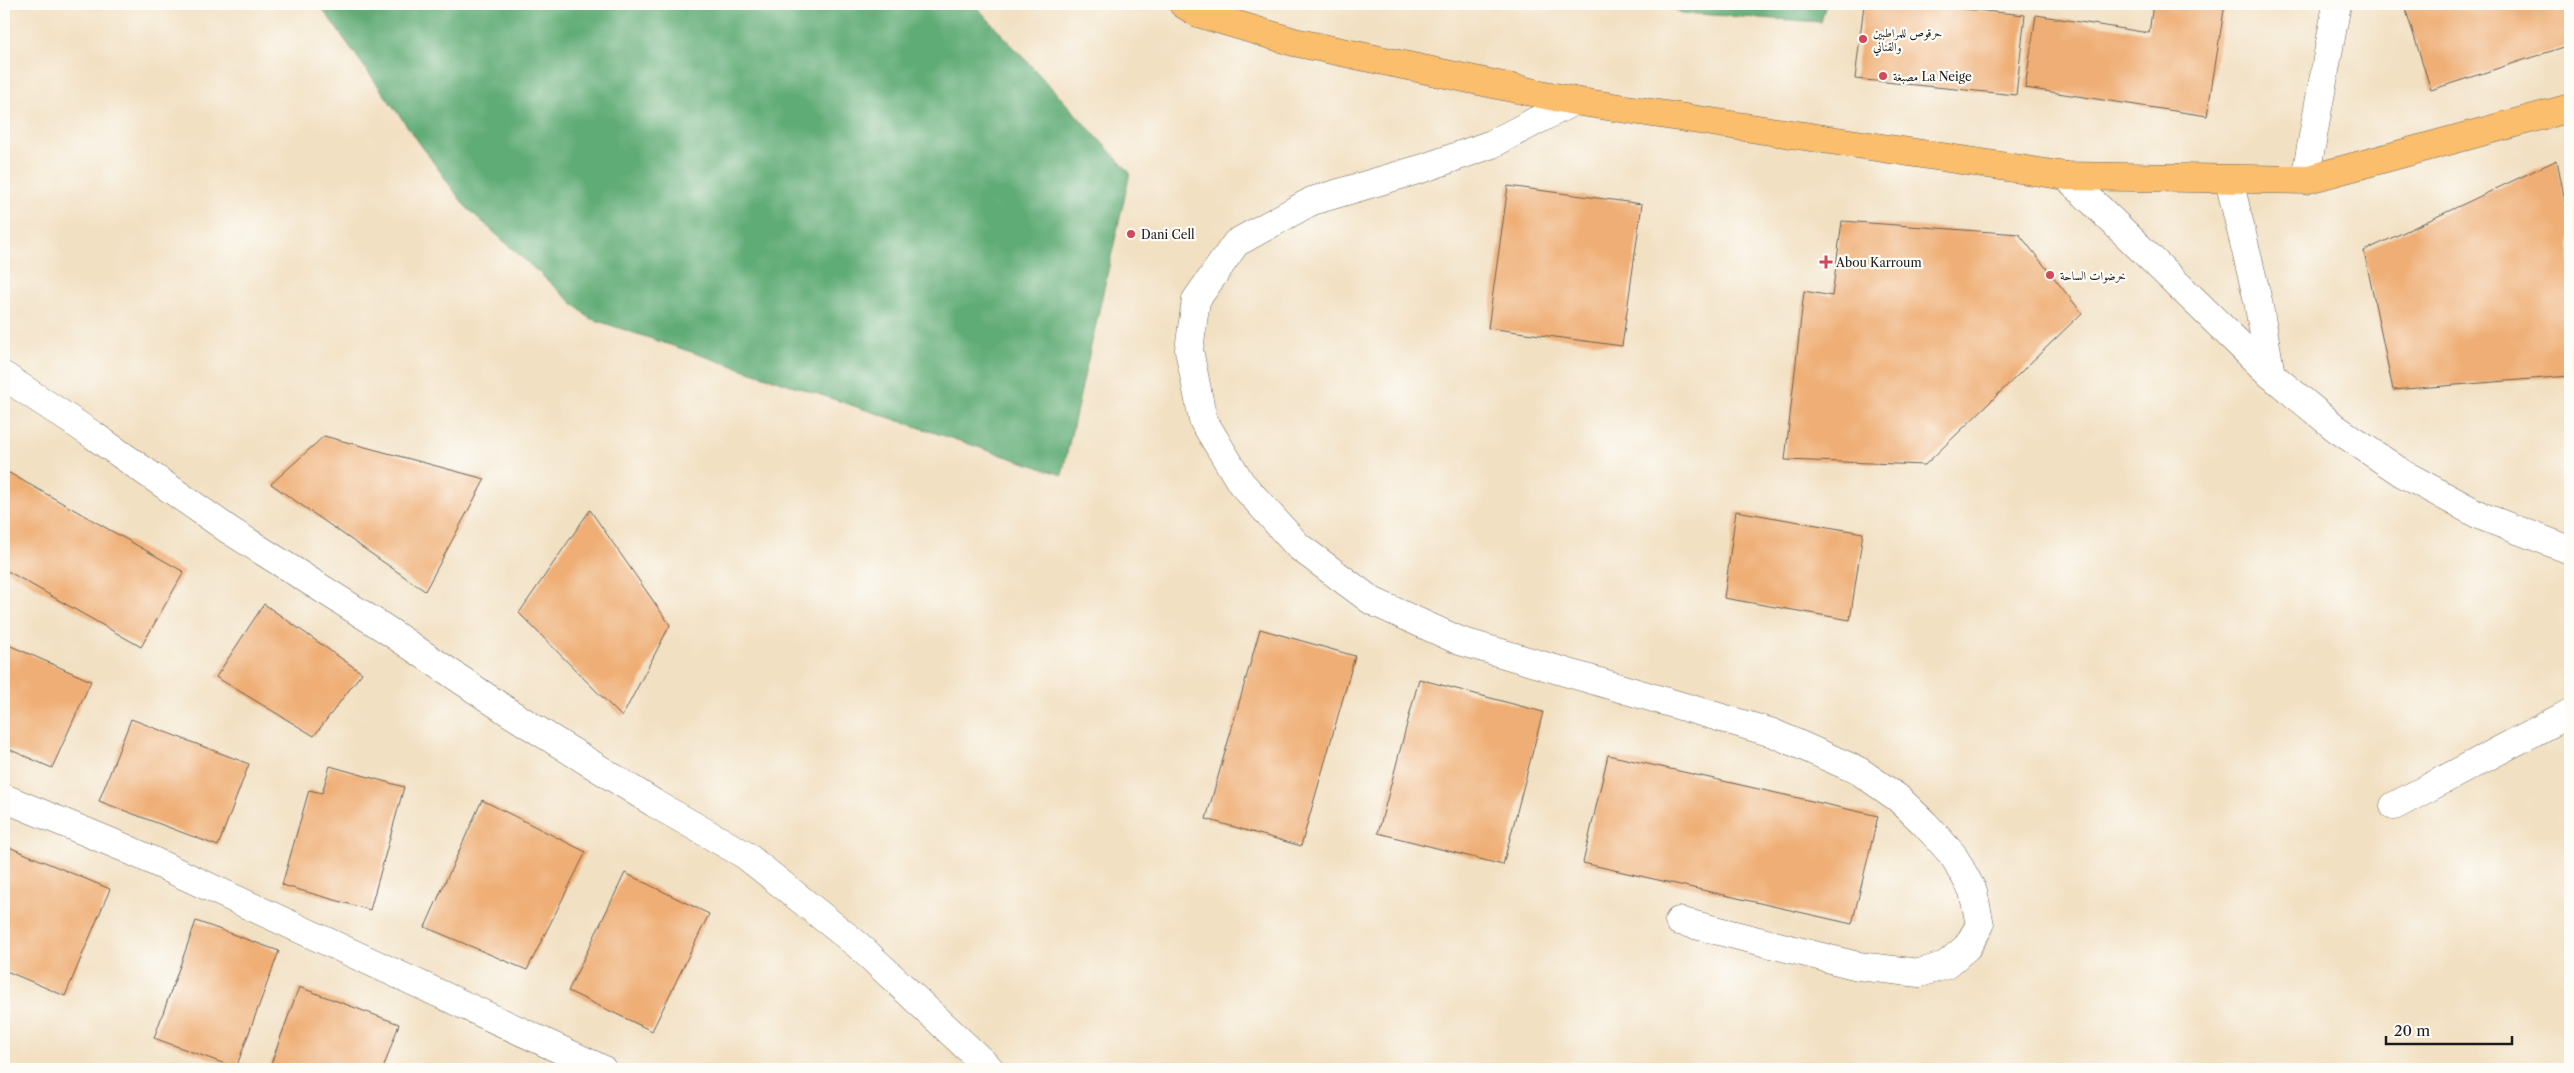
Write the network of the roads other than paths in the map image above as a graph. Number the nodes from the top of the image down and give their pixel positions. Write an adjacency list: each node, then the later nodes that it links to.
1 (1183, 4): 3 (main road)
2 (2337, 4): 7 (street)
3 (1574, 101): 5 (main road); 14 (street)
4 (2570, 108): 7 (main road)
5 (2066, 176): 6 (main road); 8 (street)
6 (2229, 180): 7 (main road); 8 (street)
7 (2305, 180)
8 (2271, 375): 10 (street)
9 (4, 376): 16 (street)
10 (2570, 550)
11 (2570, 713): 13 (street)
12 (4, 798): 15 (street)
13 (2394, 806)
14 (1678, 921)
15 (602, 1069)
16 (990, 1069)

